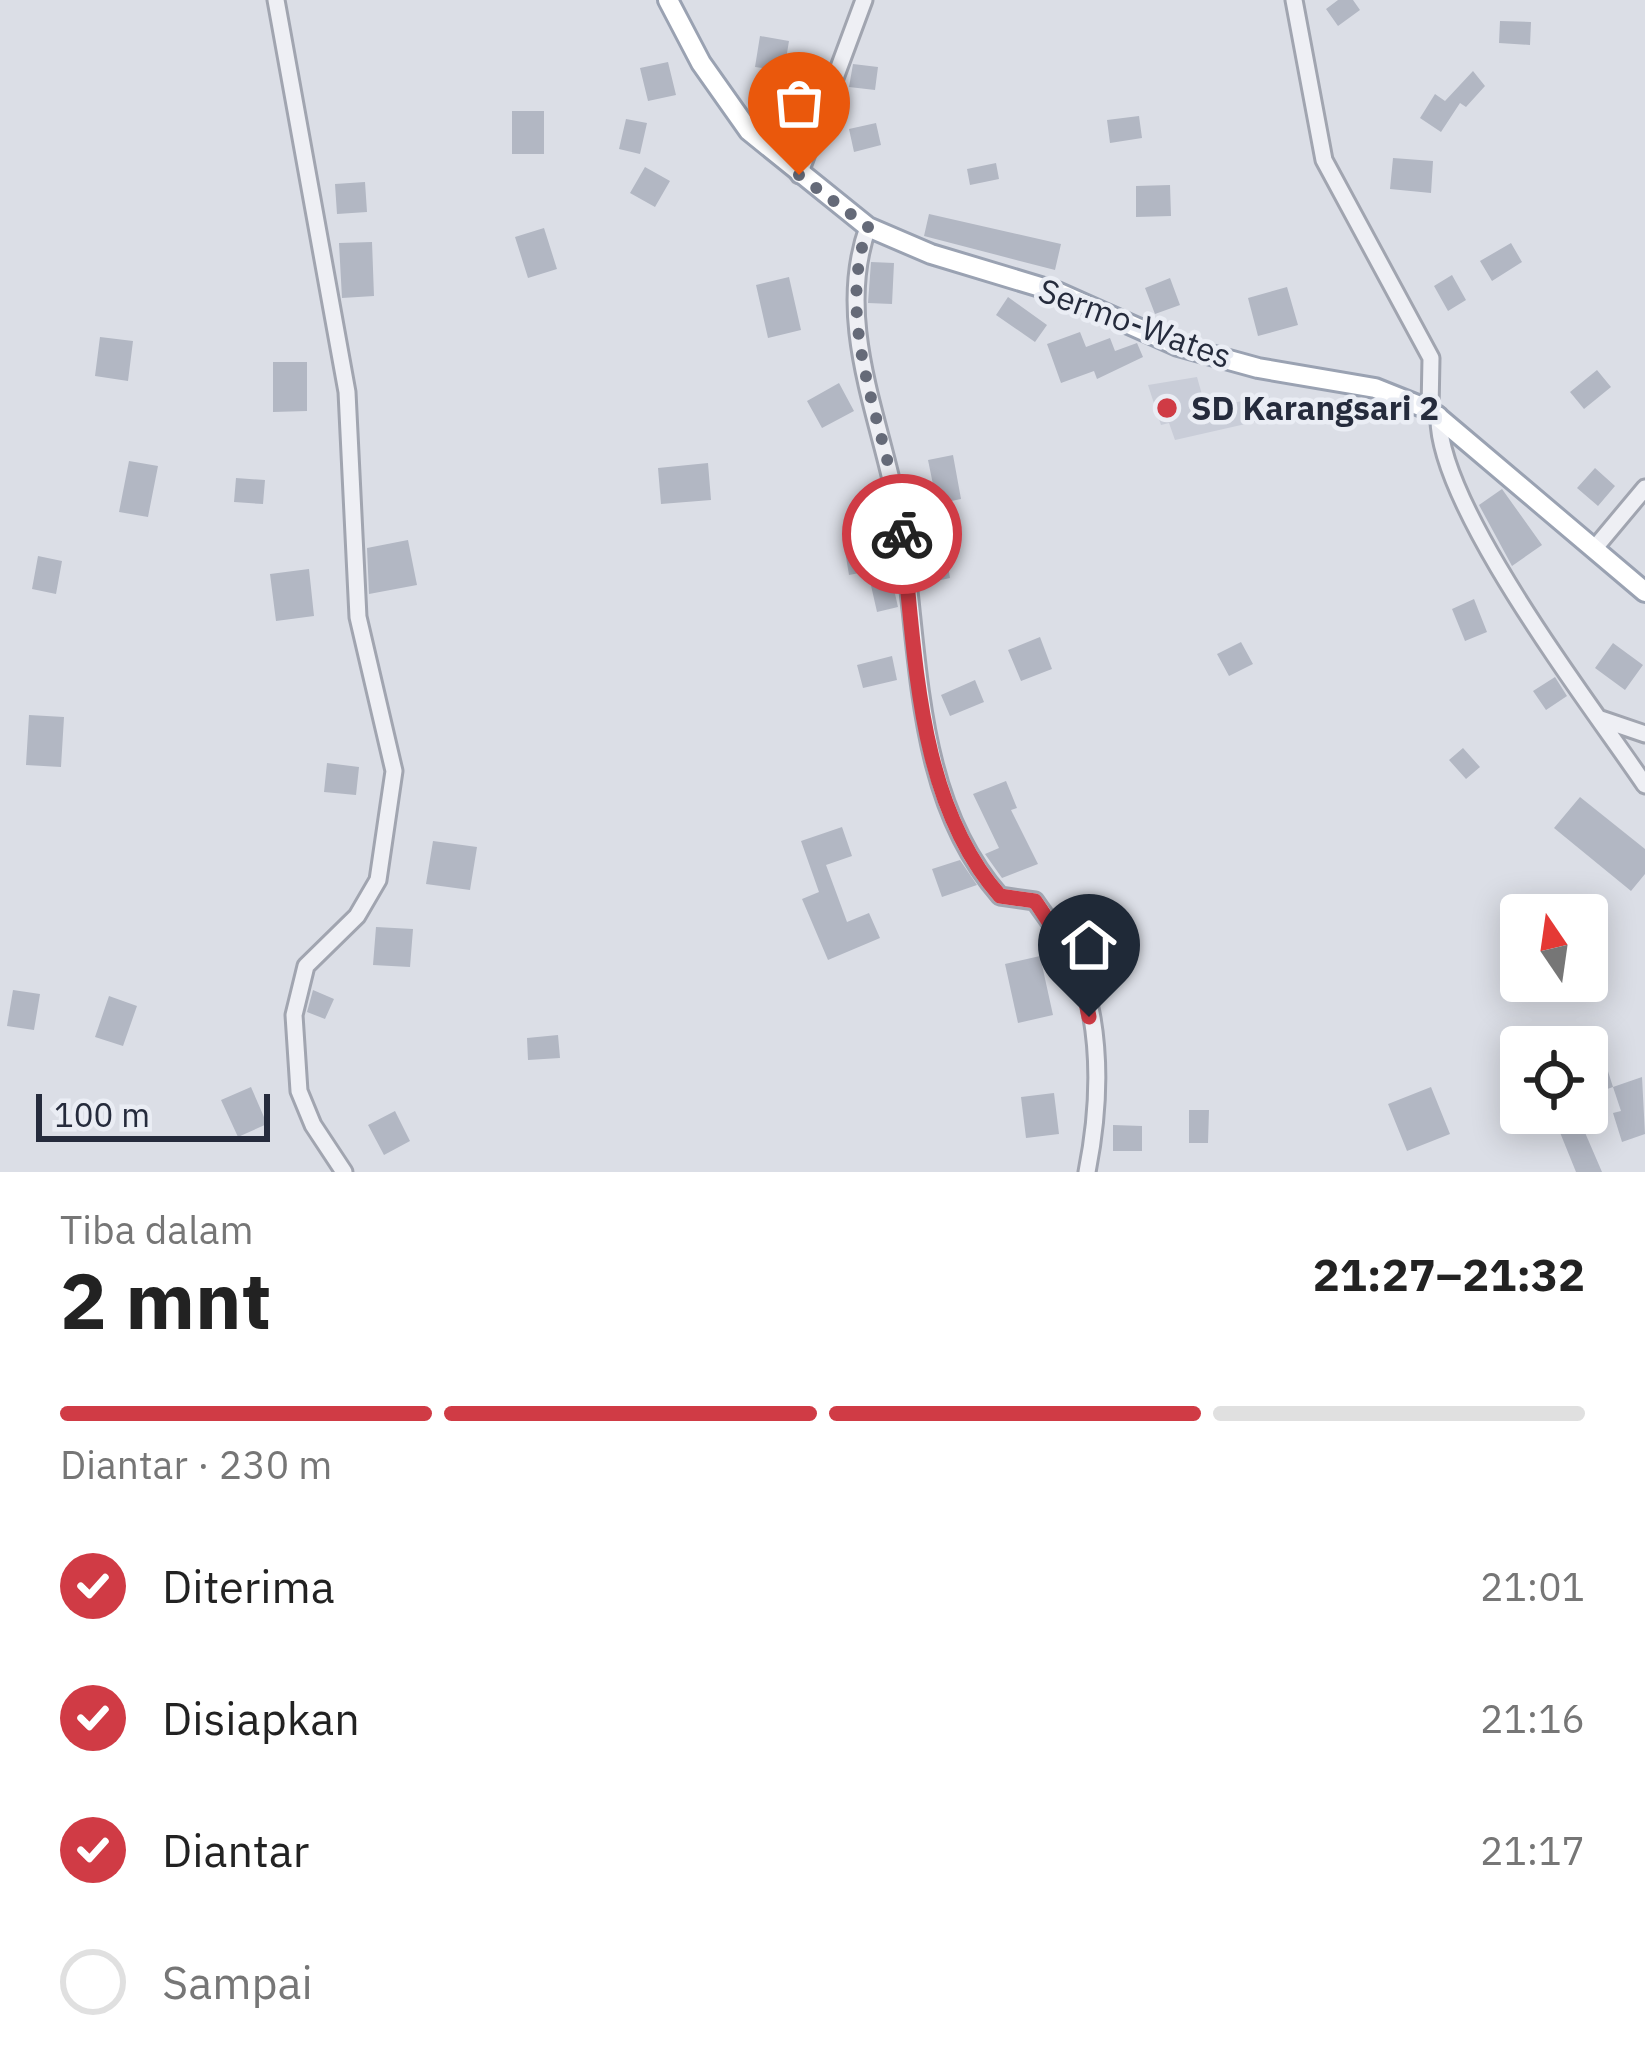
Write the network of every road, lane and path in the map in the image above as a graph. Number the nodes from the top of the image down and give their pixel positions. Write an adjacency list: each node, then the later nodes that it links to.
1 (276, 0): 14 (street)
2 (668, 0): 5 (main road, Sermo-Wates)
3 (864, 0): 5 (street)
4 (1294, 0): 7 (street)
5 (799, 175): 6 (main road, Sermo-Wates)
6 (868, 227): 7 (main road, Sermo-Wates); 15 (street)
7 (1434, 412): 9 (main road, Sermo-Wates); 11 (street)
8 (1645, 488): 9 (street)
9 (1594, 549): 10 (main road, Sermo-Wates)
10 (1645, 592)
11 (1601, 719): 12 (street); 13 (street)
12 (1645, 734)
13 (1645, 785)
14 (344, 1172)
15 (1087, 1172)

